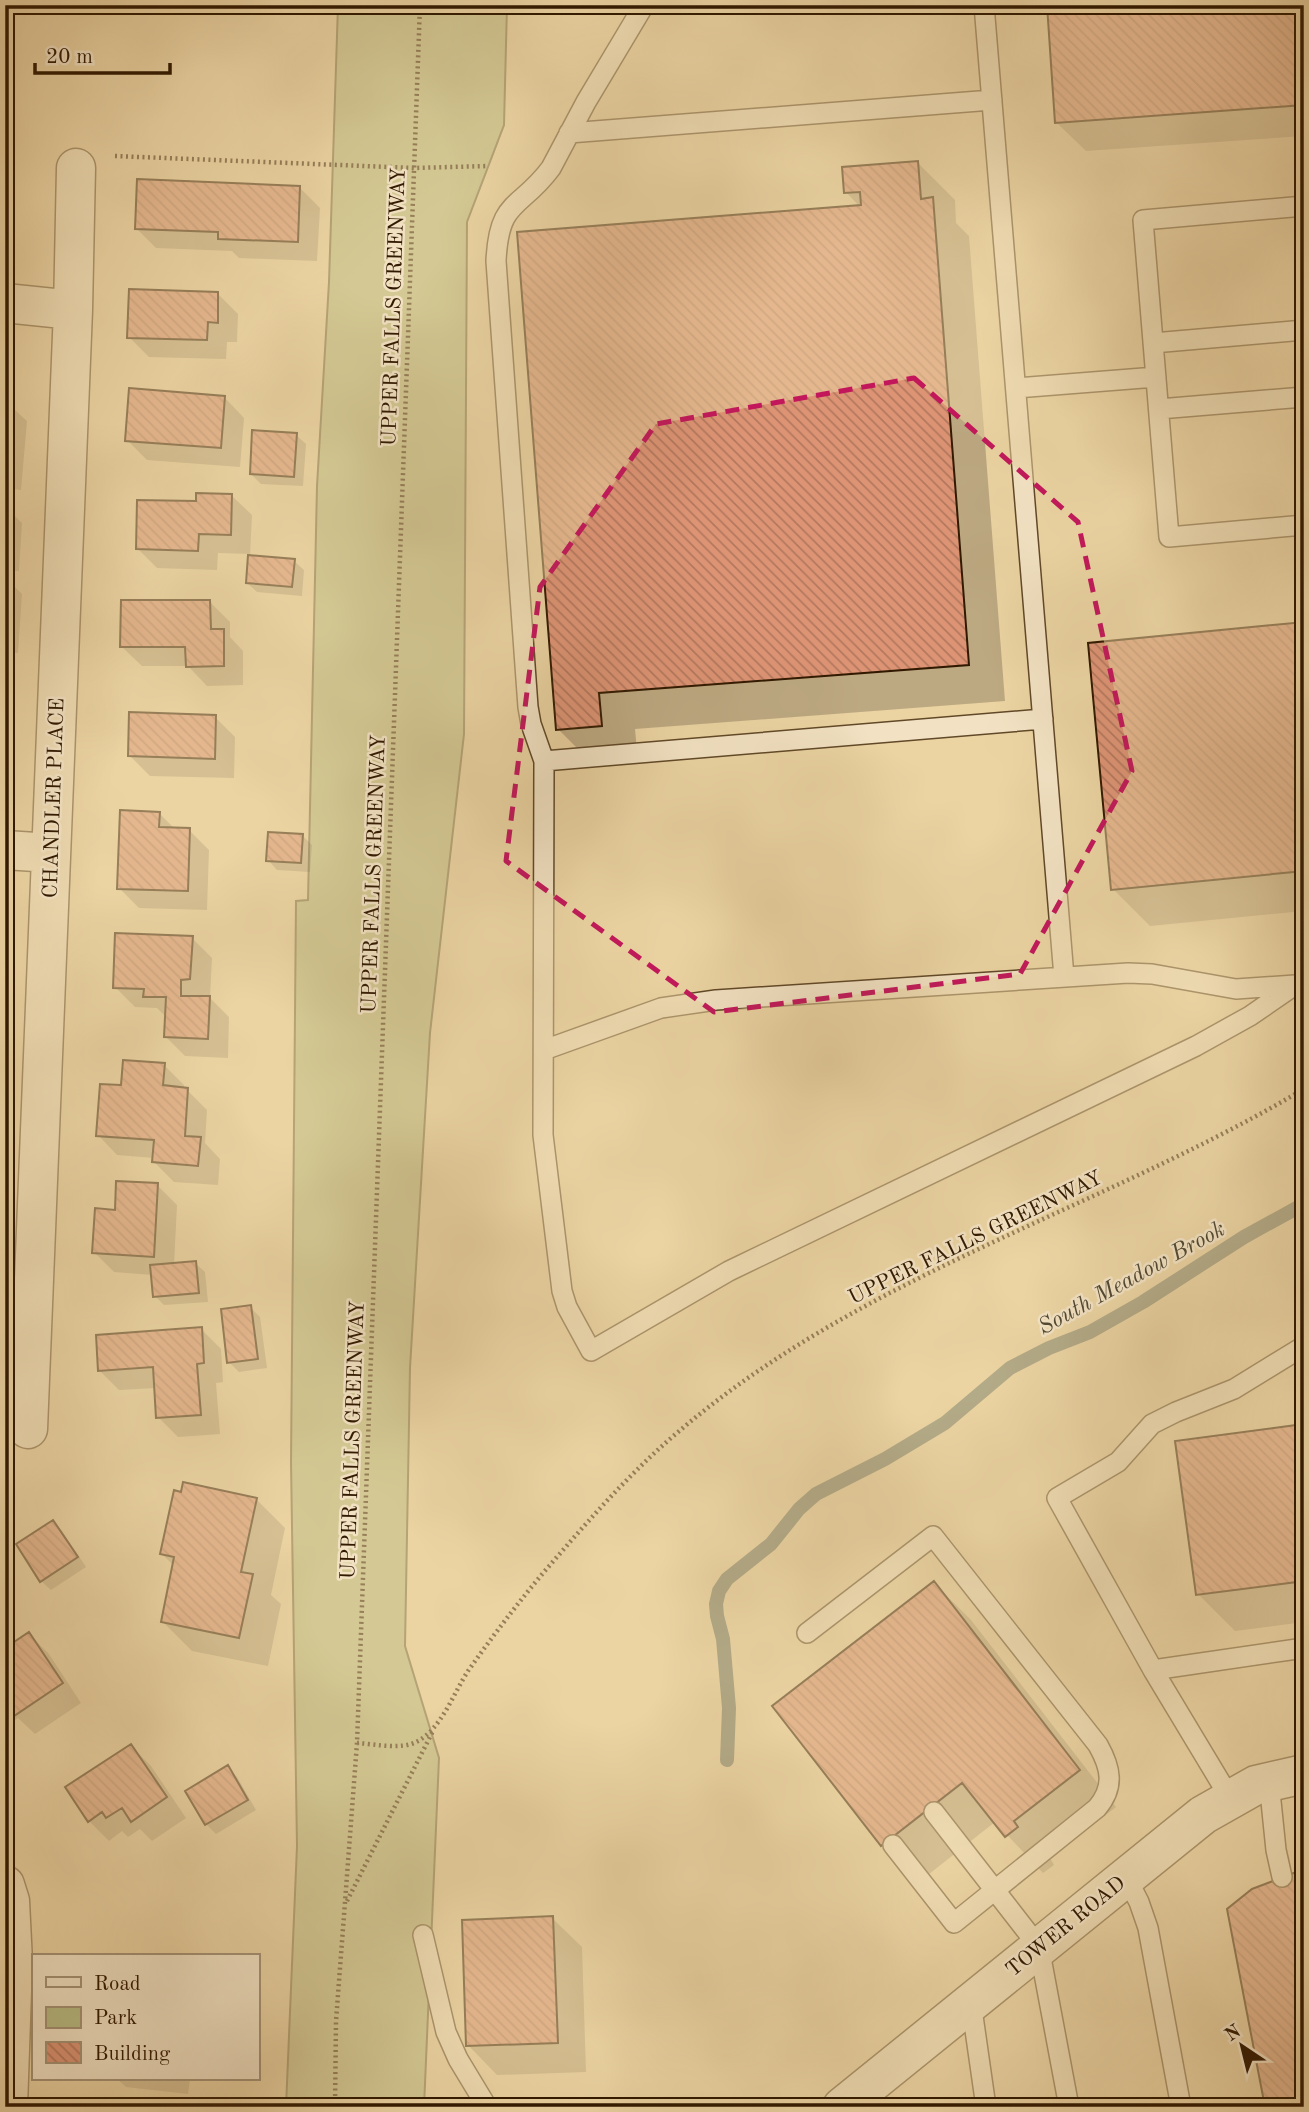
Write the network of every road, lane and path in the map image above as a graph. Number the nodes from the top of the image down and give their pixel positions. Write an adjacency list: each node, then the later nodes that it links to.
1 (420, 5): 8 (path, UPPER FALLS GREENWAY)
2 (644, 5): 5 (lane)
3 (984, 5): 4 (lane)
4 (992, 100): 5 (lane); 15 (lane)
5 (569, 133): 20 (lane)
6 (488, 166): 8 (path)
7 (76, 168): 8 (path); 11 (street, CHANDLER PLACE)
8 (414, 168): 33 (path, UPPER FALLS GREENWAY)
9 (1304, 206): 13 (lane)
10 (5, 303): 11 (street)
11 (74, 310): 22 (street, CHANDLER PLACE)
12 (1304, 330): 13 (lane)
13 (1153, 343): 14 (lane)
14 (1156, 377): 15 (lane); 17 (lane)
15 (1016, 388): 19 (lane)
16 (1304, 397): 17 (lane)
17 (1159, 409): 18 (lane)
18 (1304, 525)
19 (1043, 719): 20 (lane); 23 (lane)
20 (544, 761): 25 (lane)
21 (5, 850): 22 (street)
22 (51, 853): 28 (street, CHANDLER PLACE)
23 (1064, 977): 24 (lane); 25 (lane)
24 (1299, 985): 25 (lane)
25 (544, 1050)
26 (1304, 1089): 32 (path, UPPER FALLS GREENWAY)
27 (1304, 1346): 31 (lane)
28 (28, 1429)
29 (807, 1633): 41 (lane)
30 (1304, 1648): 31 (lane)
31 (1153, 1670): 35 (lane)
32 (435, 1727): 33 (path, UPPER FALLS GREENWAY); 42 (path, UPPER FALLS GREENWAY)
33 (357, 1743): 42 (path, UPPER FALLS GREENWAY)
34 (1286, 1778): 35 (street, TOWER ROAD); 39 (lane)
35 (1230, 1798): 38 (street, TOWER ROAD)
36 (934, 1812): 41 (lane)
37 (893, 1845): 41 (lane)
38 (1126, 1877): 44 (street, TOWER ROAD); 52 (lane)
39 (1282, 1877)
40 (5, 1885): 46 (street)
41 (995, 1890): 44 (lane)
42 (346, 1903): 47 (path, UPPER FALLS GREENWAY)
43 (423, 1935): 48 (lane)
44 (1039, 1947): 45 (street, TOWER ROAD); 51 (lane)
45 (971, 2002): 49 (street, TOWER ROAD); 50 (lane)
46 (8, 2107)
47 (335, 2107)
48 (487, 2107)
49 (842, 2107)
50 (986, 2107)
51 (1069, 2107)
52 (1181, 2107)

